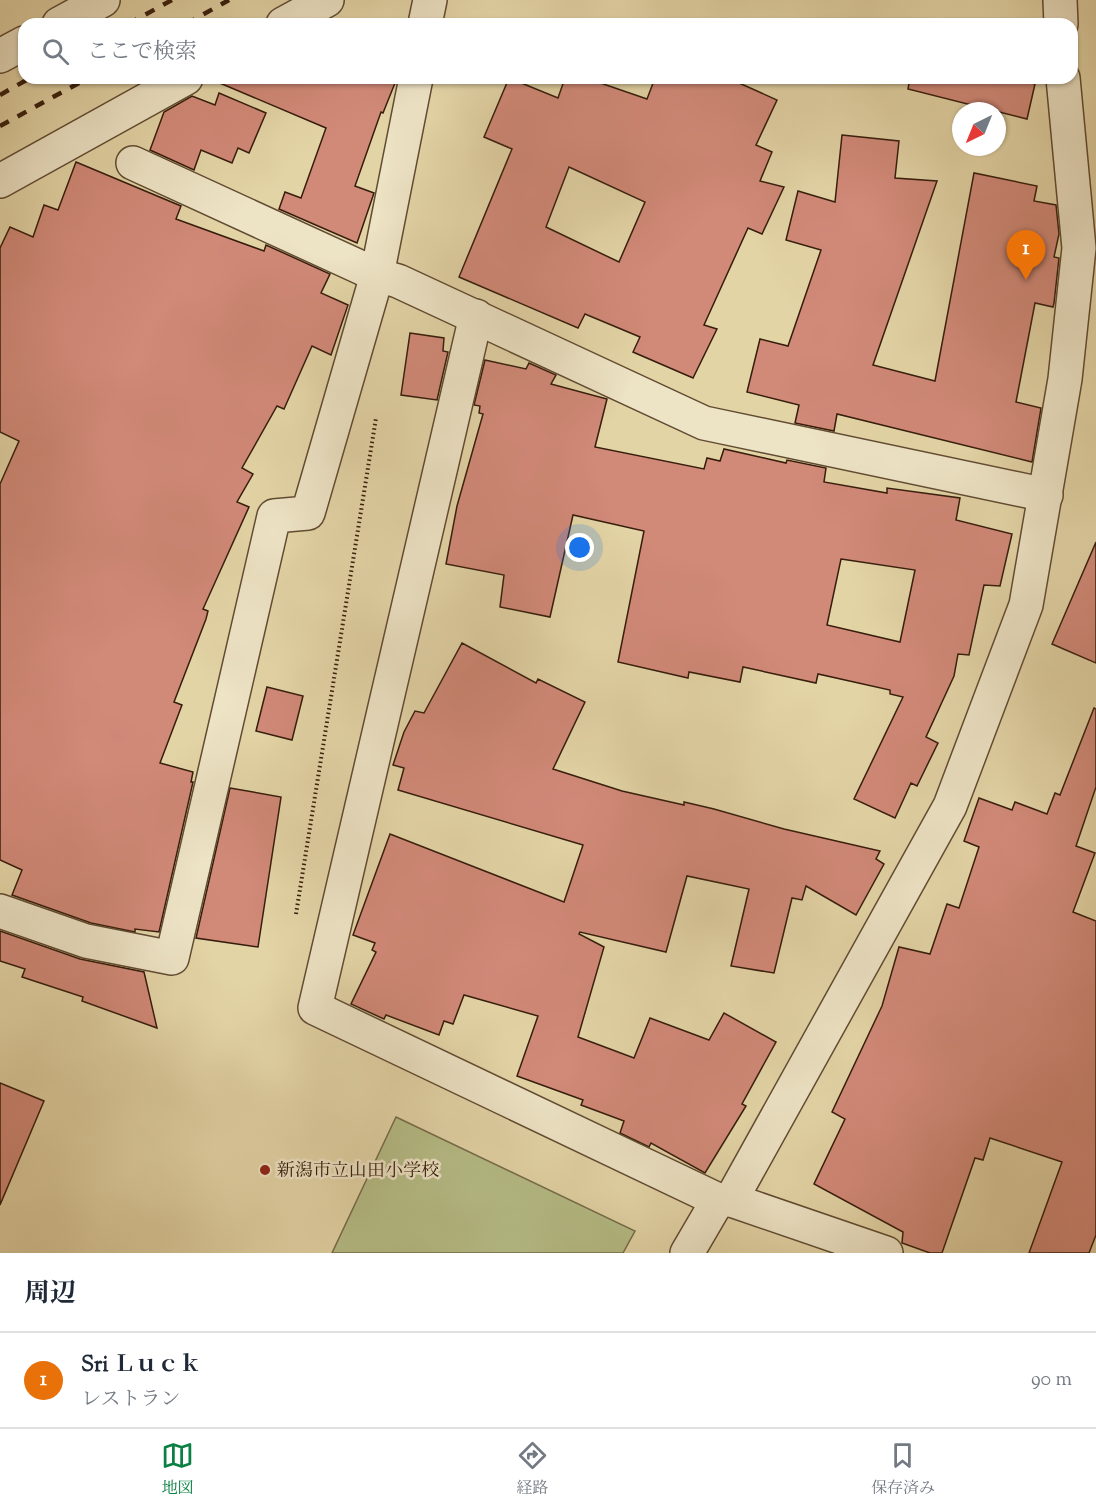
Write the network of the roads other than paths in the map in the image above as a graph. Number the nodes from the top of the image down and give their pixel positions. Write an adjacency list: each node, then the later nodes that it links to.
1 (103, 0): 5 (street)
2 (327, 0): 6 (street)
3 (430, 0): 7 (street)
4 (1060, 0): 8 (street)
5 (70, 18)
6 (295, 18)
7 (426, 18)
8 (1061, 18)
9 (18, 46): 10 (street)
10 (0, 56)
11 (175, 84): 15 (street)
12 (415, 84): 16 (street)
13 (1064, 84): 18 (street)
14 (134, 163): 16 (street)
15 (0, 181)
16 (377, 275): 17 (street); 19 (street)
17 (476, 316): 18 (street); 20 (street)
18 (1046, 495): 20 (street)
19 (0, 911)
20 (724, 1200): 21 (street); 22 (street)
21 (687, 1253)
22 (886, 1253)

